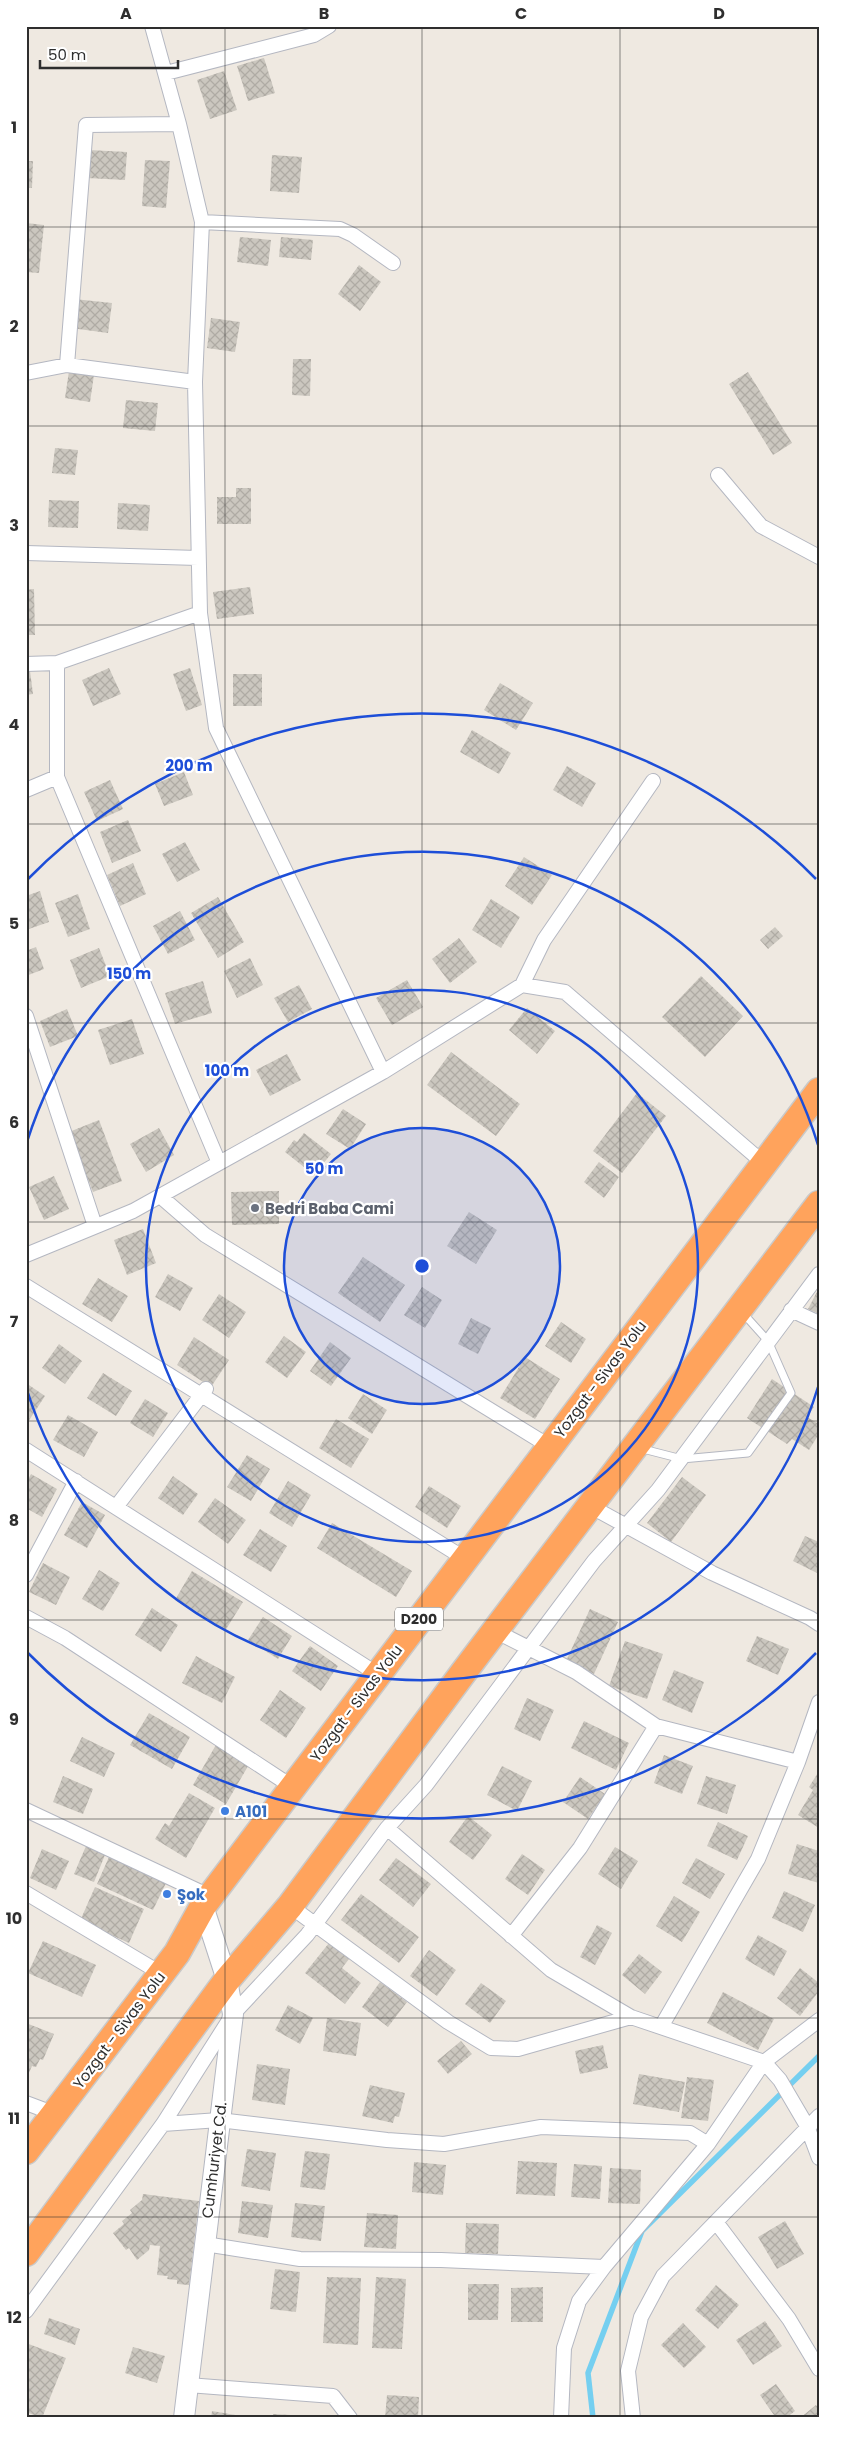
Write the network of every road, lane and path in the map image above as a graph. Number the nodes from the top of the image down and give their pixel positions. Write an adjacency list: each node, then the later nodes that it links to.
1 (152, 26): 3 (street)
2 (329, 26): 3 (street)
3 (166, 73): 4 (street)
4 (180, 124): 5 (street); 7 (street)
5 (202, 222): 6 (street); 9 (street)
6 (393, 263)
7 (67, 366): 8 (street); 9 (street)
8 (26, 373)
9 (195, 382): 13 (street)
10 (718, 475): 12 (street)
11 (26, 553): 13 (street)
12 (819, 557)
13 (198, 558): 14 (street)
14 (200, 613): 15 (street); 22 (street)
15 (57, 663): 16 (street); 17 (street)
16 (26, 664)
17 (57, 778): 19 (street); 26 (street)
18 (653, 781): 20 (street)
19 (26, 790)
20 (522, 985): 22 (street); 25 (street)
21 (26, 1016): 29 (street)
22 (382, 1072): 26 (street)
23 (819, 1083): 25 (street)
24 (819, 1091): 60 (highway, Yozgat - Sivas Yolu / D200)
25 (760, 1160): 38 (street)
26 (219, 1163): 27 (street)
27 (160, 1196): 29 (street); 38 (street)
28 (819, 1204): 33 (highway)
29 (95, 1226): 30 (street)
30 (26, 1255)
31 (819, 1274): 34 (street)
32 (26, 1286): 37 (street)
33 (739, 1309): 36 (lane); 39 (highway)
34 (791, 1310): 35 (street); 36 (street)
35 (819, 1323)
36 (768, 1341): 41 (street); 41 (lane)
37 (204, 1391): 44 (street); 46 (street)
38 (544, 1443): 46 (street)
39 (634, 1447): 41 (lane); 43 (highway)
40 (26, 1450): 42 (street)
41 (682, 1459): 45 (street)
42 (76, 1482): 44 (street); 47 (street)
43 (590, 1506): 45 (street); 50 (highway)
44 (116, 1508): 52 (street)
45 (626, 1526): 49 (street); 51 (street)
46 (459, 1555): 52 (street)
47 (26, 1575)
48 (26, 1617): 56 (street)
49 (819, 1624)
50 (495, 1631): 51 (street); 61 (highway)
51 (528, 1648): 54 (street); 58 (street)
52 (371, 1670): 56 (street)
53 (819, 1702): 55 (street)
54 (656, 1726): 55 (street); 63 (street)
55 (798, 1762): 69 (street)
56 (288, 1784): 60 (street)
57 (26, 1810): 60 (street)
58 (388, 1828): 62 (street); 63 (street)
59 (26, 1893): 64 (street)
60 (205, 1901): 64 (highway, Yozgat - Sivas Yolu / D200); 65 (main road, Cumhuriyet Cd.)
61 (290, 1906): 62 (street); 65 (highway)
62 (315, 1925): 66 (street); 67 (street)
63 (511, 1936): 67 (street)
64 (156, 1970): 72 (street); 79 (highway, Yozgat - Sivas Yolu / D200)
65 (227, 1980): 66 (main road, Cumhuriyet Cd.); 83 (highway)
66 (233, 2014): 74 (main road, Cumhuriyet Cd.); 76 (street)
67 (631, 2017): 69 (street)
68 (819, 2020): 70 (street)
69 (660, 2027): 70 (street)
70 (764, 2062): 75 (street); 78 (street)
71 (26, 2103): 72 (street)
72 (42, 2109): 77 (street)
73 (819, 2116): 75 (street)
74 (219, 2120): 76 (street); 78 (street); 82 (main road, Cumhuriyet Cd.)
75 (803, 2121): 80 (street); 81 (street)
76 (163, 2124): 85 (street)
77 (26, 2130)
78 (708, 2144): 84 (street)
79 (26, 2151)
80 (819, 2158)
81 (716, 2222): 86 (street); 91 (street)
82 (204, 2244): 84 (street); 87 (main road, Cumhuriyet Cd.)
83 (26, 2253)
84 (604, 2267): 90 (street)
85 (26, 2311)
86 (819, 2369)
87 (188, 2385): 88 (main road, Cumhuriyet Cd.); 89 (street)
88 (184, 2418)
89 (350, 2418)
90 (561, 2418)
91 (633, 2418)

